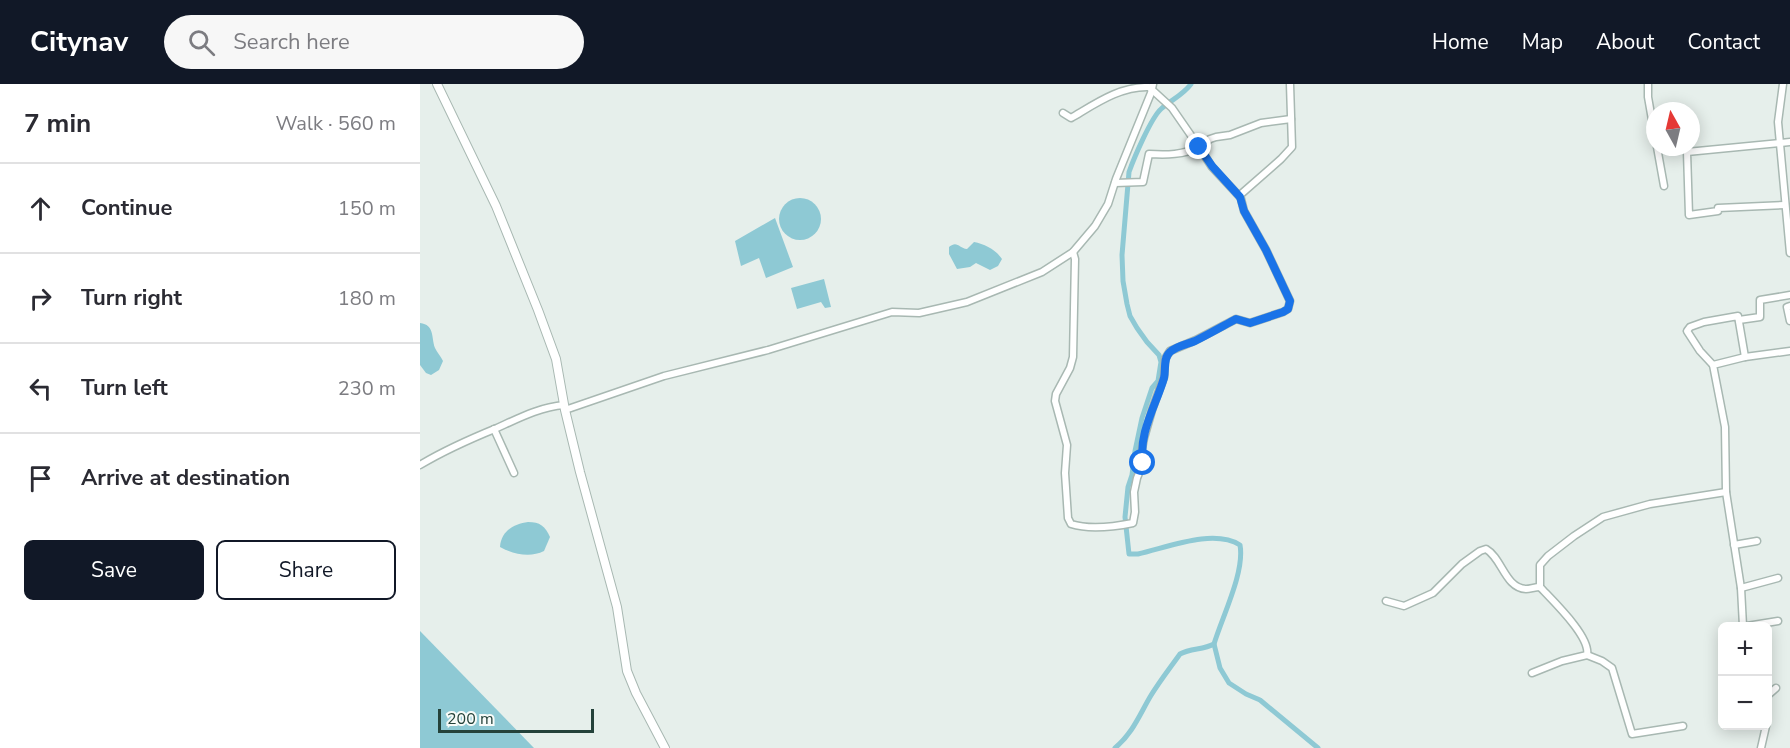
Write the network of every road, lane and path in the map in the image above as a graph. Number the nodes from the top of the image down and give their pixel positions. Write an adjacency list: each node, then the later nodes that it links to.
1 (437, 84): 27 (street)
2 (1290, 84): 8 (street)
3 (1648, 84): 6 (street)
4 (1783, 84): 10 (street)
5 (1152, 86): 7 (street); 11 (street); 13 (street)
6 (1649, 102)
7 (1063, 113)
8 (1291, 119): 11 (street); 15 (street)
9 (1790, 142): 10 (street)
10 (1780, 143): 16 (street); 16 (street)
11 (1199, 147): 13 (street); 15 (street)
12 (1659, 156): 14 (street)
13 (1115, 183): 18 (street)
14 (1664, 186)
15 (1240, 197): 18 (street)
16 (1785, 205): 17 (street)
17 (1789, 222): 19 (street)
18 (1073, 252): 27 (street)
19 (1790, 253)
20 (1790, 295): 23 (street)
21 (1790, 306): 22 (street)
22 (1790, 317)
23 (1738, 320): 25 (street); 26 (street)
24 (1790, 351): 25 (street)
25 (1745, 357): 26 (street)
26 (1713, 365): 31 (street)
27 (564, 407): 28 (street); 47 (street)
28 (494, 429): 29 (street); 30 (street)
29 (420, 465)
30 (514, 473)
31 (1726, 492): 33 (street); 35 (street)
32 (1757, 541): 33 (street)
33 (1734, 545): 36 (street)
34 (1778, 578): 36 (street)
35 (1540, 587): 37 (street); 41 (street)
36 (1741, 588): 39 (street)
37 (1386, 601)
38 (1778, 621): 40 (street)
39 (1744, 622)
40 (1772, 622)
41 (1587, 655): 42 (street); 45 (street)
42 (1532, 673)
43 (1776, 688): 44 (street)
44 (1772, 691)
45 (1683, 726)
46 (1765, 730): 48 (street)
47 (665, 748)
48 (1761, 748)

